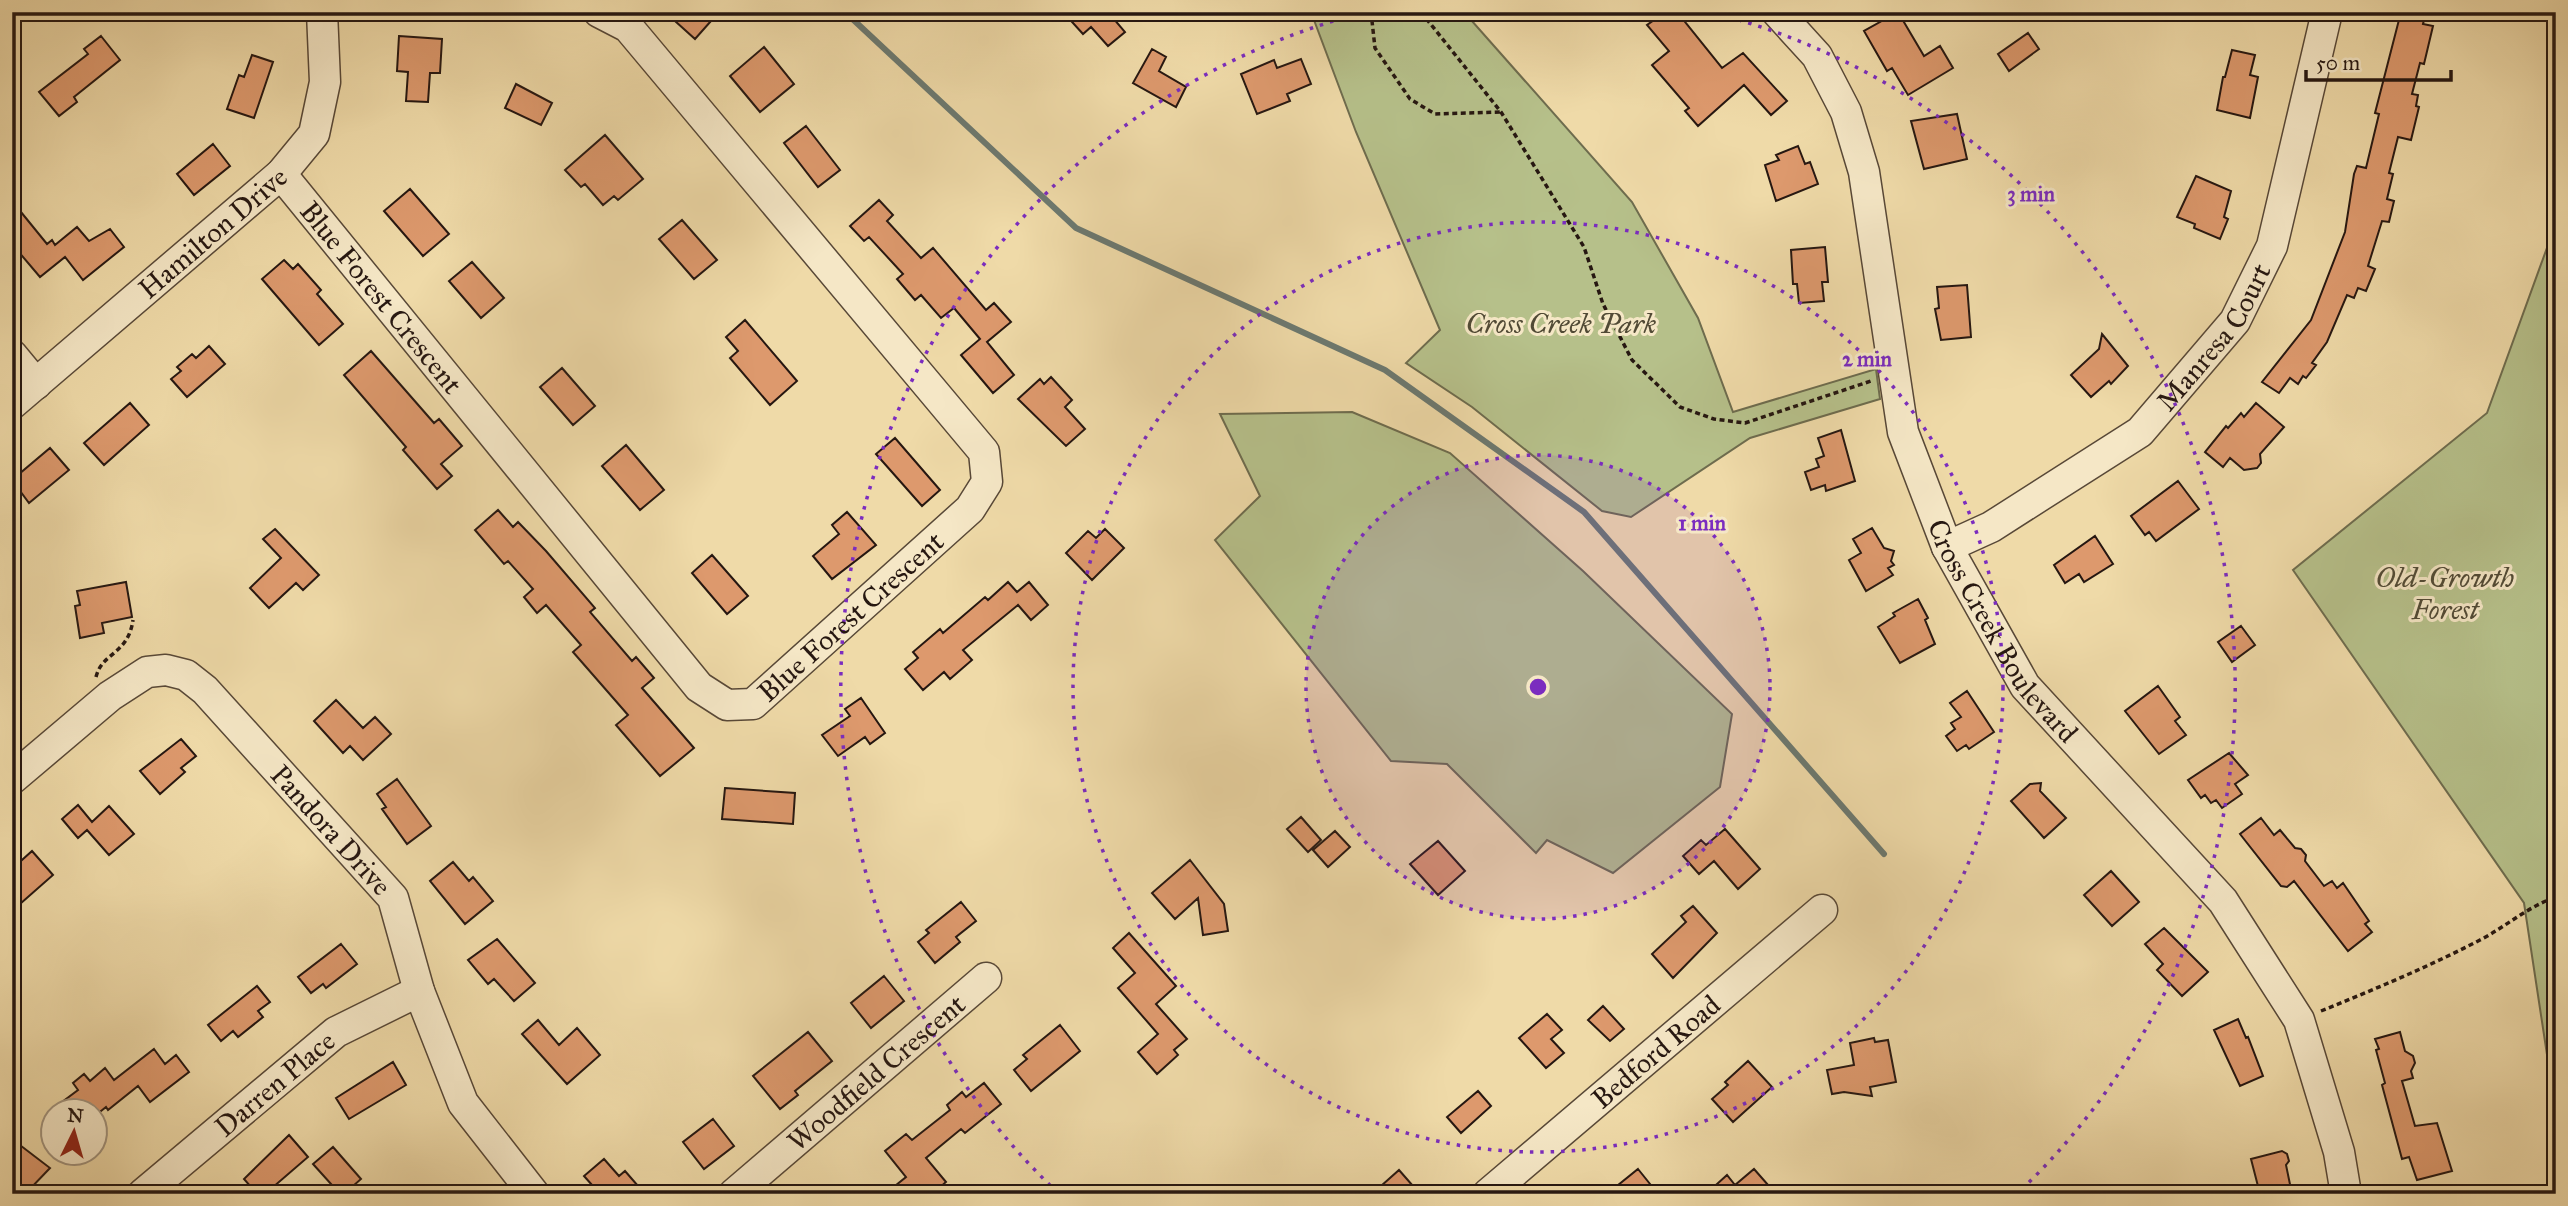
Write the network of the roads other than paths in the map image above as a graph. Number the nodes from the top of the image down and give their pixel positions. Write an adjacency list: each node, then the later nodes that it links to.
1 (322, 12): 5 (street, Hamilton Drive)
2 (599, 12): 5 (street, Blue Forest Crescent)
3 (1777, 12): 9 (street, Cross Creek Boulevard)
4 (2327, 12): 9 (street, Manresa Court)
5 (281, 174): 7 (street, Hamilton Drive)
6 (12, 355): 7 (street)
7 (36, 384): 8 (street, Hamilton Drive)
8 (12, 404)
9 (1947, 547): 18 (street, Cross Creek Boulevard)
10 (12, 779): 13 (street, Pandora Drive)
11 (1822, 909): 17 (street, Bedford Road)
12 (986, 978): 16 (street, Woodfield Crescent)
13 (419, 990): 14 (street, Darren Place); 15 (street, Pandora Drive)
14 (143, 1194)
15 (534, 1194)
16 (734, 1194)
17 (1489, 1194)
18 (2346, 1194)

